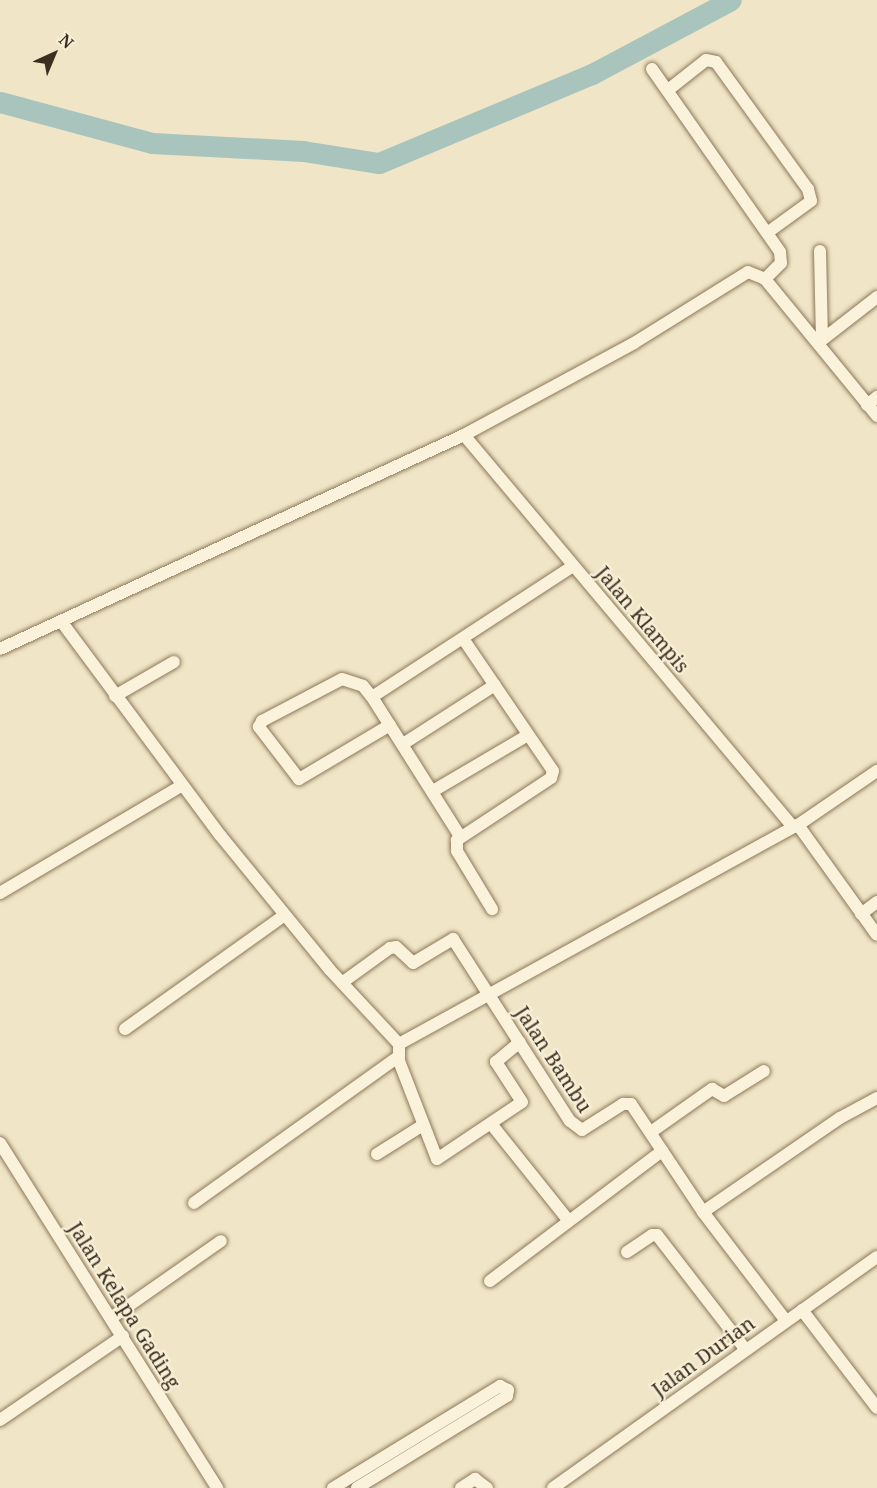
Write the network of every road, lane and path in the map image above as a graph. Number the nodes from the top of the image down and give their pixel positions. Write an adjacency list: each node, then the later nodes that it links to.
1 (652, 69): 2 (street)
2 (668, 90): 3 (street); 3 (street)
3 (767, 233): 5 (street)
4 (820, 251): 7 (street)
5 (765, 279): 7 (street); 10 (street)
6 (877, 297): 7 (street)
7 (819, 342): 8 (street)
8 (872, 401): 9 (street)
9 (877, 416)
10 (464, 435): 11 (street, Jalan Klampis); 12 (street)
11 (573, 566): 13 (street); 25 (street, Jalan Klampis)
12 (61, 621): 14 (street); 17 (street)
13 (464, 640): 16 (street); 18 (street)
14 (0, 649)
15 (174, 662): 17 (street)
16 (495, 685): 20 (street); 21 (street)
17 (115, 696): 23 (street)
18 (372, 697): 19 (street); 19 (street)
19 (390, 725): 21 (street)
20 (528, 735): 24 (street); 26 (street)
21 (403, 744): 24 (street)
22 (877, 771): 25 (street)
23 (181, 786): 27 (street); 31 (street)
24 (433, 791): 26 (street)
25 (796, 826): 30 (street, Jalan Klampis); 34 (street)
26 (460, 836): 29 (street)
27 (0, 894)
28 (877, 902): 30 (street)
29 (492, 909)
30 (861, 914): 32 (street, Jalan Klampis)
31 (285, 915): 33 (street); 35 (street)
32 (877, 935)
33 (343, 982): 34 (street, Jalan Bambu); 37 (street)
34 (488, 994): 36 (street, Jalan Bambu); 37 (street)
35 (125, 1029)
36 (520, 1042): 41 (street); 42 (street, Jalan Bambu)
37 (399, 1050): 40 (street); 46 (street)
38 (764, 1071): 42 (street)
39 (877, 1098): 47 (street)
40 (423, 1125): 41 (street); 45 (street)
41 (492, 1125): 48 (street)
42 (651, 1132): 44 (street, Jalan Bambu)
43 (0, 1143): 54 (street, Jalan Kelapa Gading)
44 (662, 1150): 47 (street, Jalan Bambu); 48 (street)
45 (377, 1154)
46 (194, 1203)
47 (703, 1212): 55 (street, Jalan Bambu)
48 (568, 1220): 52 (street)
49 (221, 1241): 54 (street)
50 (627, 1252): 57 (street)
51 (877, 1257): 53 (street, Jalan Durian)
52 (490, 1281)
53 (802, 1310): 55 (street, Jalan Durian); 58 (street)
54 (111, 1318): 56 (street, Jalan Kelapa Gading)
55 (786, 1321): 57 (street, Jalan Durian)
56 (123, 1336): 59 (street); 60 (street, Jalan Kelapa Gading)
57 (745, 1349): 65 (street, Jalan Durian)
58 (877, 1408)
59 (0, 1420)
60 (217, 1488)
61 (333, 1488): 62 (street)
62 (357, 1488)
63 (461, 1488): 64 (street)
64 (487, 1488)
65 (553, 1488)

